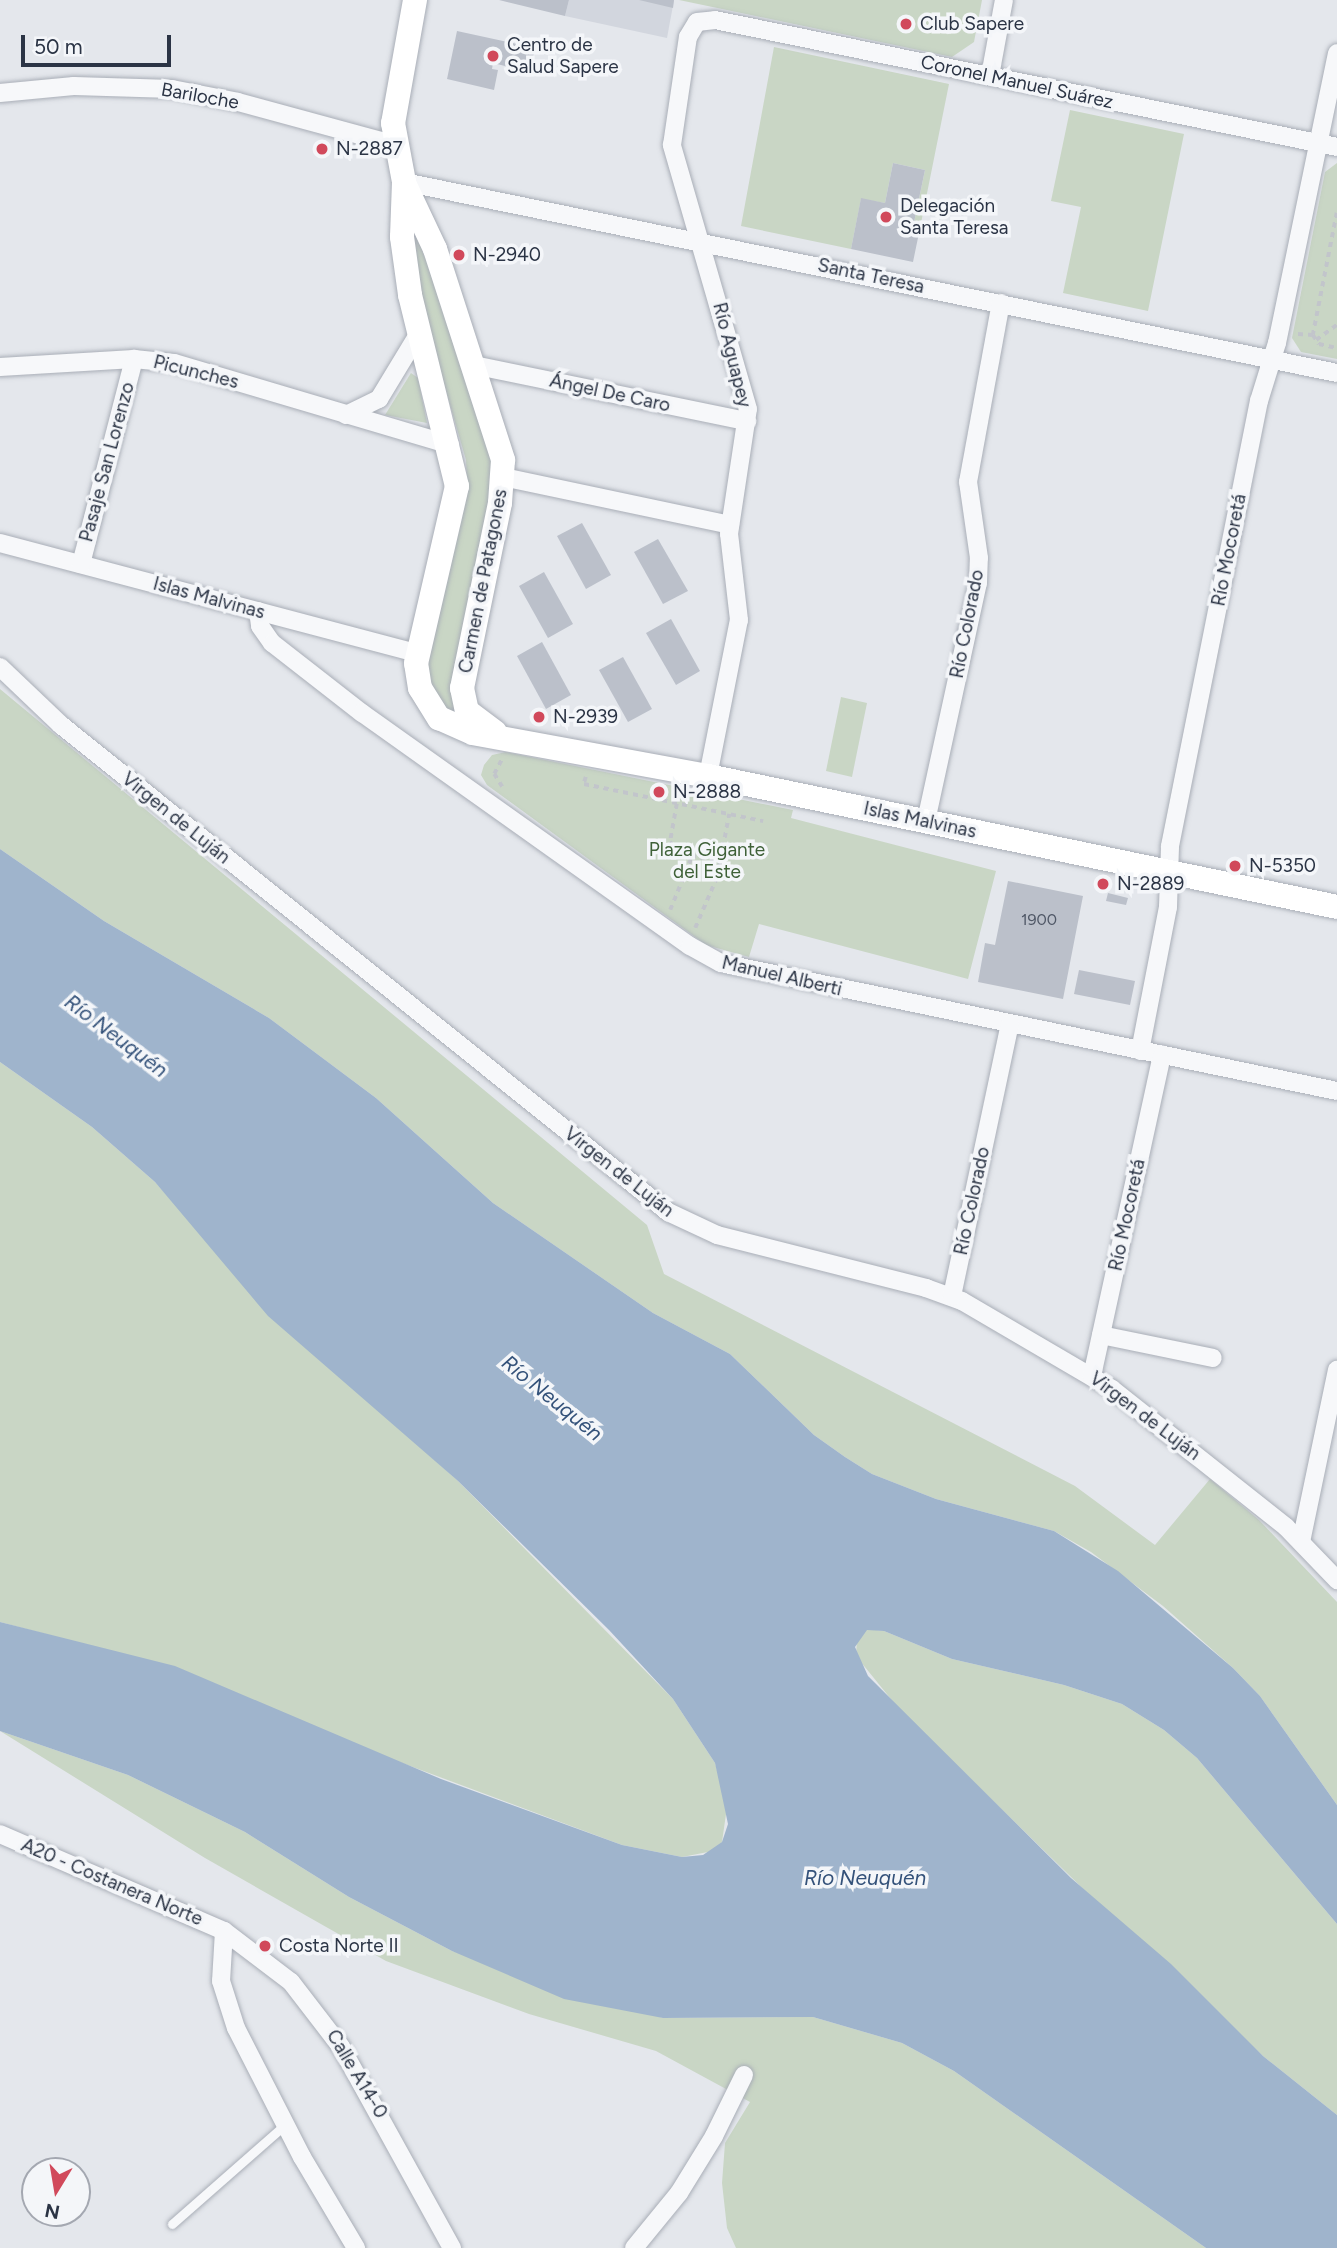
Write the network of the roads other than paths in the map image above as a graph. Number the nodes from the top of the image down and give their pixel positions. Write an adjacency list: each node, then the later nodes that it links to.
1 (415, 0): 8 (main road, Carmen de Patagones)
2 (1004, 0): 5 (street)
3 (697, 22): 5 (street, Coronel Manuel Suárez); 11 (street, Río Aguapey)
4 (1337, 53): 7 (street, Río Mocoretá)
5 (990, 76): 7 (street, Coronel Manuel Suárez)
6 (0, 93): 8 (street, Bariloche)
7 (1318, 143): 9 (street, Coronel Manuel Suárez); 15 (street, Río Mocoretá)
8 (396, 145): 10 (main road, Carmen de Patagones)
9 (1337, 147)
10 (404, 182): 11 (street, Santa Teresa); 13 (main road, Carmen de Patagones); 16 (main road, Carmen de Patagones)
11 (701, 240): 12 (street, Santa Teresa); 20 (street, Río Aguapey)
12 (1001, 303): 15 (street, Santa Teresa); 31 (street, Río Colorado)
13 (419, 333): 19 (street); 21 (main road, Carmen de Patagones)
14 (134, 359): 17 (street, Picunches); 19 (street, Picunches); 25 (street, Pasaje San Lorenzo)
15 (1273, 359): 18 (street, Santa Teresa); 32 (street, Río Mocoretá)
16 (473, 365): 20 (street, Ángel De Caro); 22 (main road, Carmen de Patagones)
17 (0, 367)
18 (1337, 373)
19 (345, 415): 21 (street, Picunches)
20 (747, 421): 23 (street, Río Aguapey)
21 (450, 445): 27 (main road, Carmen de Patagones)
22 (503, 477): 23 (street); 29 (main road, Carmen de Patagones)
23 (730, 525): 30 (street, Río Aguapey)
24 (0, 543): 25 (street, Islas Malvinas)
25 (81, 564): 26 (street, Islas Malvinas)
26 (258, 611): 27 (street, Islas Malvinas); 34 (street, Manuel Alberti)
27 (417, 653): 29 (main road, Carmen de Patagones)
28 (0, 667): 38 (street, Virgen de Luján)
29 (503, 746): 30 (main road, Islas Malvinas)
30 (708, 776): 31 (main road, Islas Malvinas)
31 (926, 821): 32 (main road, Islas Malvinas)
32 (1169, 872): 33 (main road, Islas Malvinas); 35 (street, Río Mocoretá)
33 (1337, 907)
34 (1010, 1024): 35 (street, Manuel Alberti); 38 (street, Río Colorado)
35 (1140, 1051): 36 (street, Manuel Alberti)
36 (1162, 1055): 37 (street, Manuel Alberti); 39 (street, Río Mocoretá)
37 (1337, 1091)
38 (952, 1296): 42 (street, Virgen de Luján)
39 (1101, 1335): 40 (street); 42 (street, Río Mocoretá)
40 (1213, 1358)
41 (1337, 1370): 43 (street)
42 (1092, 1376): 43 (street, Virgen de Luján)
43 (1301, 1542): 44 (street, Virgen de Luján)
44 (1337, 1580)
45 (0, 1834): 46 (street, A20 - Costanera Norte)
46 (224, 1931): 48 (street); 53 (street, Calle A14-0)
47 (744, 2075): 54 (street)
48 (286, 2124): 49 (lane); 50 (street)
49 (172, 2224)
50 (344, 2229): 51 (street); 52 (street)
51 (337, 2248)
52 (356, 2248)
53 (452, 2248)
54 (634, 2248)

